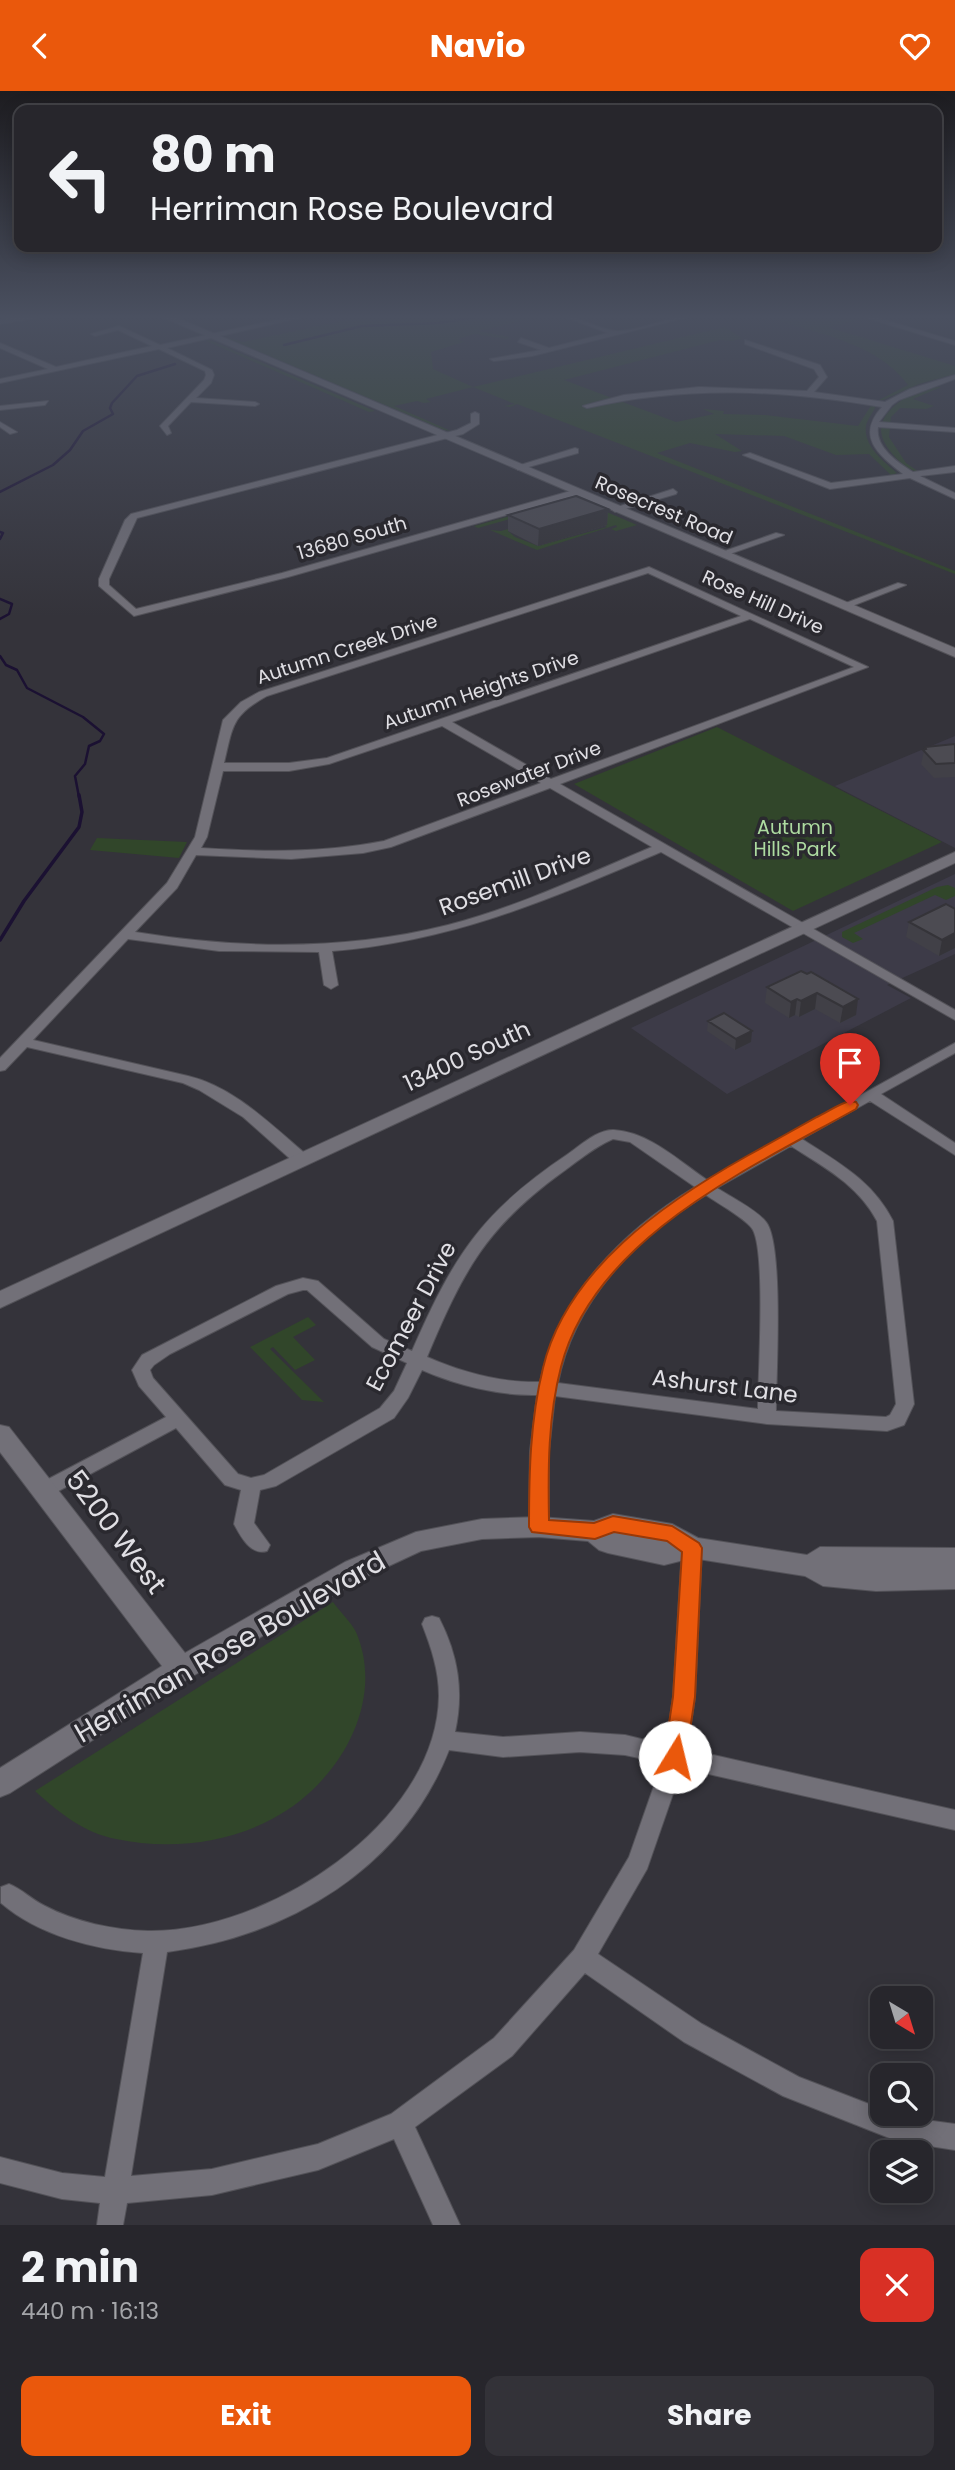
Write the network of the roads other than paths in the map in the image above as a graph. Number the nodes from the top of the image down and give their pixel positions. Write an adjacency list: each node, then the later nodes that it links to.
1 (174, 417): 9 (street)
2 (400, 417): 10 (main road, Rosecrest Road)
3 (476, 417): 10 (street)
4 (879, 417): 6 (street)
5 (0, 424): 8 (street)
6 (874, 424): 7 (street); 15 (street)
7 (955, 430)
8 (13, 432)
9 (167, 433)
10 (445, 436): 13 (main road, Rosecrest Road); 16 (street, 13680 South)
11 (575, 451): 13 (street)
12 (747, 455): 15 (street)
13 (518, 467): 16 (main road, Rosecrest Road)
14 (955, 469): 15 (street)
15 (909, 475): 18 (street)
16 (577, 492): 19 (main road, Rosecrest Road)
17 (673, 492): 19 (street)
18 (955, 496)
19 (615, 509): 21 (main road, Rosecrest Road)
20 (779, 535): 21 (street)
21 (721, 554): 24 (main road, Rosecrest Road)
22 (649, 570): 25 (street, Rose Hill Drive); 29 (street, Autumn Creek Drive)
23 (901, 585): 24 (street)
24 (843, 606): 26 (main road, Rosecrest Road)
25 (750, 616): 27 (street, Rose Hill Drive); 28 (street, Autumn Heights Drive)
26 (955, 653)
27 (863, 667): 30 (street, Rosewater Drive)
28 (444, 722): 29 (street, Autumn Heights Drive); 30 (street)
29 (217, 767): 32 (street, Autumn Creek Drive)
30 (554, 783): 31 (street); 32 (street, Rosewater Drive)
31 (663, 847): 34 (street); 36 (street, Rosemill Drive)
32 (195, 851): 35 (street, Autumn Creek Drive)
33 (955, 857): 34 (main road, 13400 South)
34 (803, 927): 38 (street); 45 (main road, 13400 South)
35 (126, 935): 36 (street, Rosemill Drive); 39 (street, Autumn Creek Drive)
36 (326, 948): 37 (street)
37 (331, 985)
38 (955, 1016)
39 (23, 1042): 41 (street, Autumn Creek Drive); 45 (street)
40 (955, 1047): 42 (street)
41 (0, 1067)
42 (870, 1094): 43 (street); 44 (street)
43 (791, 1139): 46 (street); 50 (street, Ashurst Lane)
44 (955, 1150)
45 (302, 1160): 47 (main road, 13400 South)
46 (705, 1186): 48 (street, Ecomeer Drive); 49 (street); 50 (street, Ecomeer Drive)
47 (0, 1300)
48 (417, 1360): 49 (street, Ashurst Lane); 51 (street, Ashurst Lane); 53 (street, Ecomeer Drive)
49 (548, 1388): 50 (street, Ashurst Lane); 55 (street)
50 (767, 1417)
51 (178, 1419): 53 (street); 54 (street)
52 (0, 1434): 54 (main road, 5200 West)
53 (251, 1485): 56 (street)
54 (44, 1490): 62 (main road, 5200 West)
55 (539, 1527): 57 (main road, Herriman Rose Boulevard); 62 (main road, Herriman Rose Boulevard)
56 (260, 1545)
57 (692, 1548): 59 (main road, Herriman Rose Boulevard); 64 (street)
58 (955, 1559): 59 (main road, Herriman Rose Boulevard)
59 (812, 1566): 60 (main road, Herriman Rose Boulevard)
60 (955, 1578)
61 (432, 1624): 63 (street)
62 (181, 1669): 65 (main road, Herriman Rose Boulevard)
63 (444, 1740): 64 (street); 68 (street)
64 (675, 1757): 66 (street); 69 (street)
65 (0, 1784)
66 (955, 1820)
67 (9, 1895): 68 (street)
68 (157, 1942): 73 (street)
69 (583, 1958): 70 (street); 71 (street)
70 (400, 2123): 73 (street); 75 (street)
71 (955, 2137)
72 (0, 2170): 73 (street)
73 (115, 2192): 74 (street)
74 (110, 2225)
75 (447, 2225)

